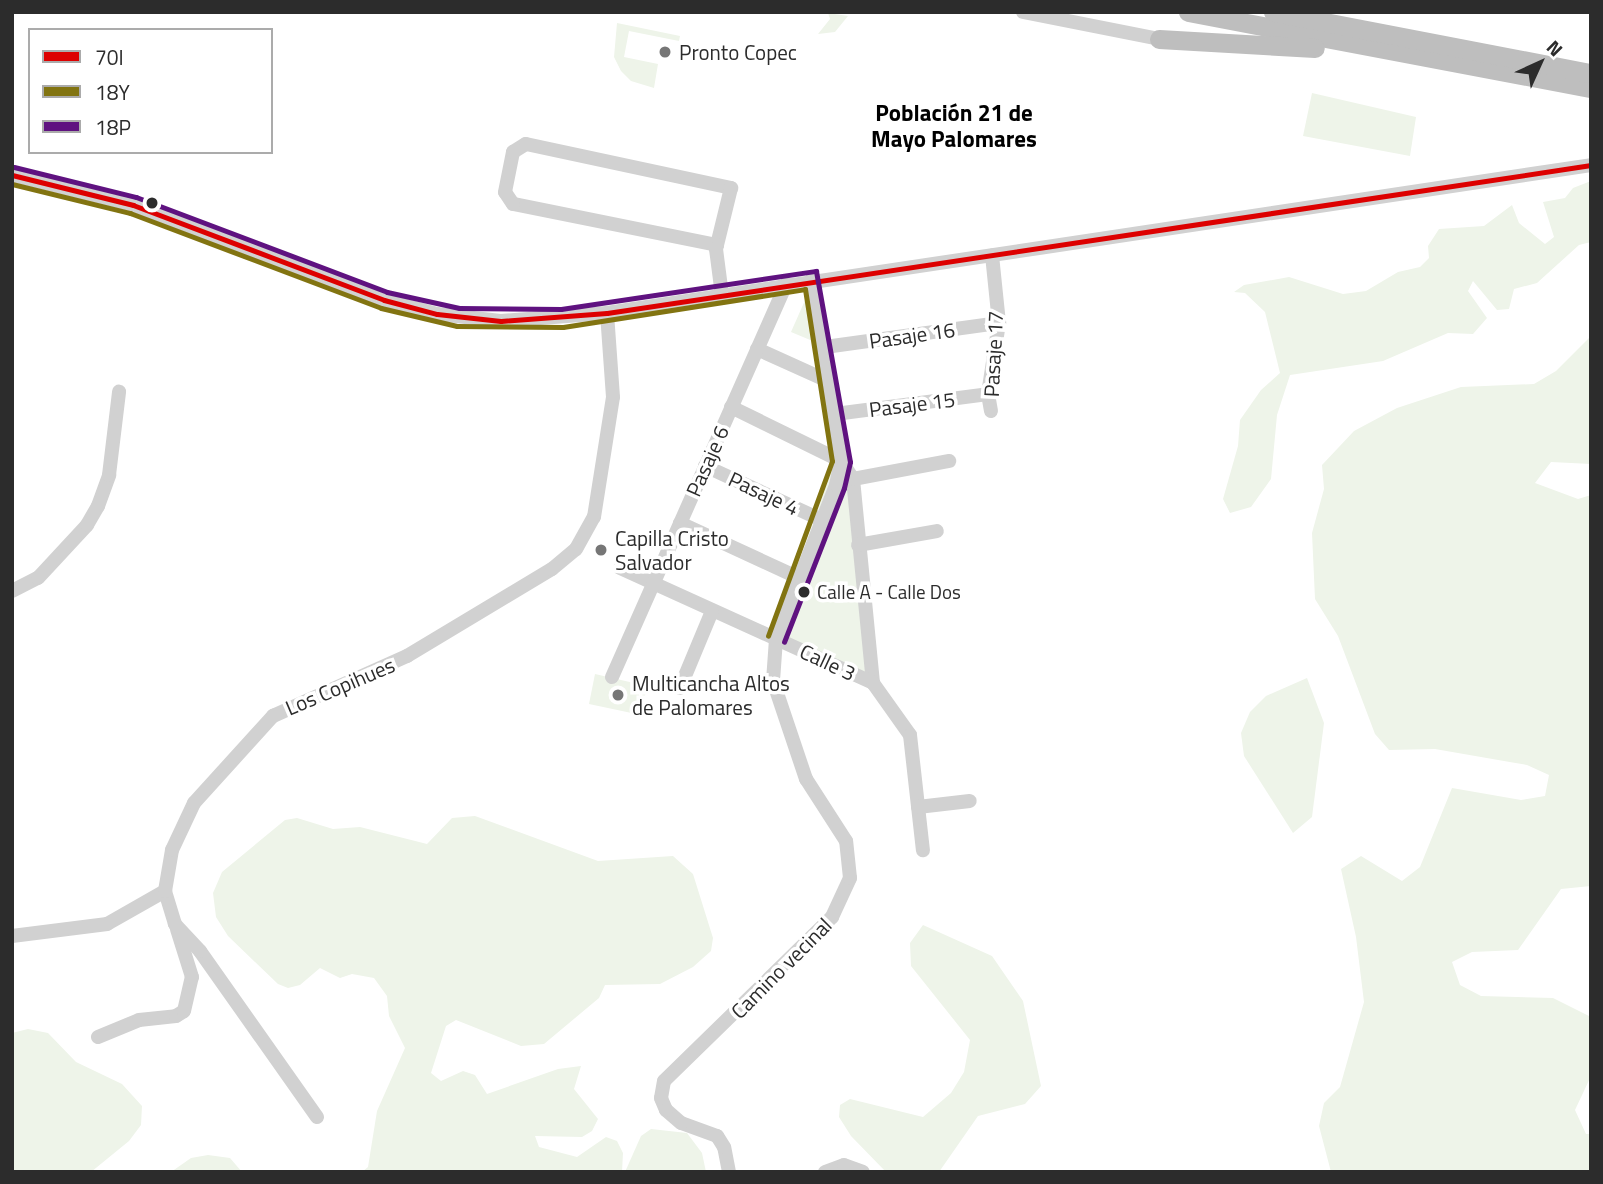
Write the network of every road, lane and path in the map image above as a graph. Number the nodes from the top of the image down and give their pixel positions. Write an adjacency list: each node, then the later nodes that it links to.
1 (1023, 12): 4 (street)
2 (1188, 12): 5 (highway)
3 (1273, 12): 6 (highway)
4 (1159, 39): 5 (highway)
5 (1369, 50): 7 (highway)
6 (1591, 73)
7 (1591, 88)
8 (1591, 166): 11 (street)
9 (12, 175): 15 (street)
10 (718, 245): 10 (street); 14 (street)
11 (992, 255): 12 (street); 16 (street, Pasaje 17)
12 (812, 279): 13 (street); 17 (street)
13 (786, 284): 14 (street); 18 (street, Pasaje 6)
14 (722, 295): 15 (street)
15 (607, 313): 45 (street, Los Copihues)
16 (999, 323): 17 (street, Pasaje 16); 21 (street, Pasaje 17)
17 (825, 347): 19 (street)
18 (757, 349): 19 (street); 22 (street, Pasaje 6)
19 (830, 382): 24 (street)
20 (119, 392): 36 (street)
21 (988, 394): 23 (street, Pasaje 17); 24 (street, Pasaje 15)
22 (732, 407): 25 (street); 27 (street, Pasaje 6)
23 (991, 411)
24 (835, 414): 25 (street)
25 (841, 461): 28 (street); 29 (street)
26 (949, 461): 28 (street)
27 (705, 466): 29 (street, Pasaje 4); 30 (street, Pasaje 6)
28 (853, 479): 32 (street)
29 (822, 520): 34 (street)
30 (680, 523): 34 (street); 35 (street, Pasaje 6)
31 (937, 531): 32 (street)
32 (858, 545): 40 (street)
33 (620, 568): 35 (street, Calle 3)
34 (799, 578): 38 (street)
35 (653, 583): 37 (street, Calle 3); 39 (street, Pasaje 6)
36 (12, 591)
37 (712, 611): 38 (street, Calle 3); 41 (street)
38 (776, 639): 40 (street, Calle 3); 50 (street, Camino vecinal)
39 (612, 677)
40 (873, 683): 43 (street, Calle 3)
41 (680, 688)
42 (970, 801): 43 (street)
43 (918, 807): 44 (street, Calle 3)
44 (923, 849)
45 (165, 891): 46 (street, Los Copihues); 47 (street)
46 (175, 924): 48 (street); 49 (street, Los Copihues)
47 (12, 936)
48 (99, 1037)
49 (317, 1117)
50 (729, 1172)
51 (825, 1172): 52 (street)
52 (863, 1172)

